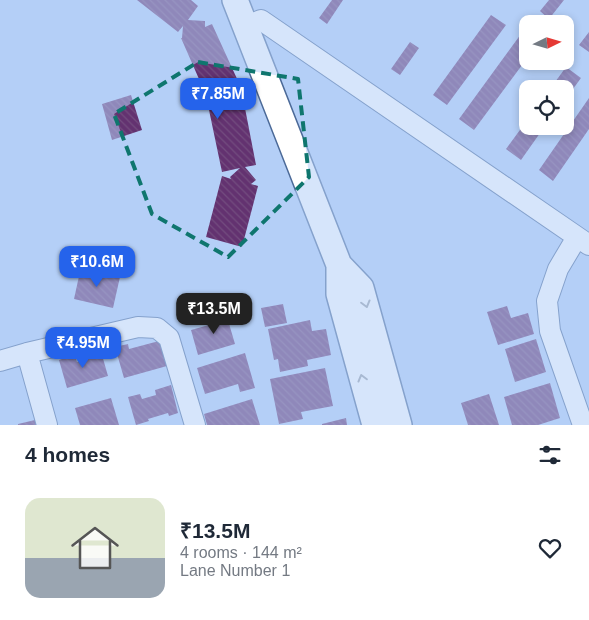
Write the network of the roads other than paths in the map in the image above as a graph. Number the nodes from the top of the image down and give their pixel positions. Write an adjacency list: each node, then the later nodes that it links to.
1 (235, 0): 2 (main road)
2 (246, 26): 3 (street); 4 (main road)
3 (583, 241): 11 (street)
4 (339, 265): 9 (main road, one-way to 4); 10 (main road, one-way to 10)
5 (27, 353): 6 (street); 7 (street); 8 (street)
6 (0, 361)
7 (47, 425)
8 (195, 425)
9 (375, 425)
10 (399, 425)
11 (583, 425)

